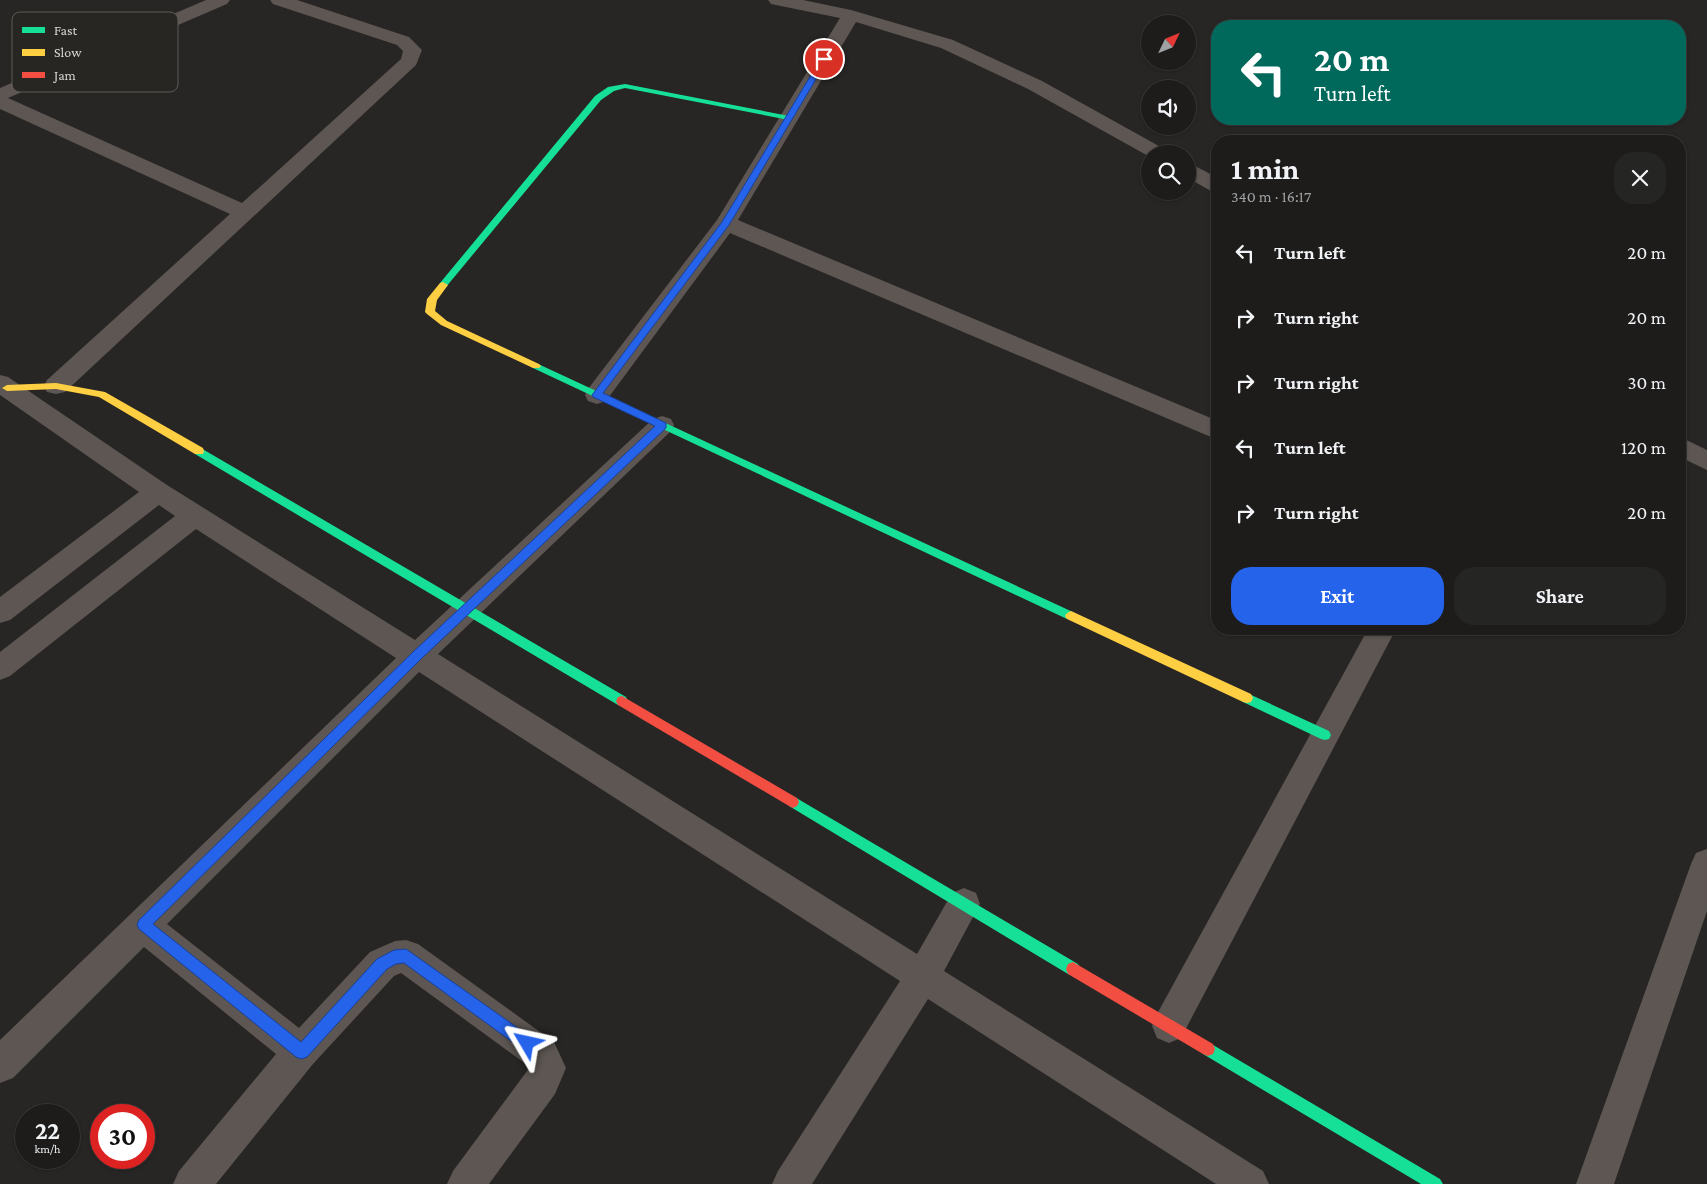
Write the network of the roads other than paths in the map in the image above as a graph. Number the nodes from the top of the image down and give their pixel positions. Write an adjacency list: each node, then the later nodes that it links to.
1 (221, 0): 5 (street)
2 (279, 0): 13 (street)
3 (777, 0): 4 (street)
4 (851, 15): 9 (street); 10 (street)
5 (178, 18)
6 (12, 90): 7 (street)
7 (0, 95)
8 (0, 102): 13 (street)
9 (789, 118): 14 (street); 17 (street)
10 (1142, 145)
11 (1196, 175): 12 (street)
12 (1211, 183)
13 (244, 212): 16 (street)
14 (726, 223): 17 (street); 19 (street)
15 (4, 386): 16 (street); 22 (street)
16 (56, 386): 24 (street)
17 (597, 395): 18 (street)
18 (662, 425): 24 (street); 29 (street)
19 (1211, 428)
20 (1686, 449): 21 (street)
21 (1707, 461)
22 (158, 492): 23 (street); 25 (street)
23 (195, 515): 27 (street); 28 (street)
24 (468, 609): 27 (street); 31 (street)
25 (0, 612)
26 (1379, 635): 29 (street)
27 (417, 656): 32 (street); 33 (street)
28 (0, 668)
29 (1325, 735): 34 (street)
30 (1707, 864): 42 (street)
31 (964, 904): 33 (street); 34 (street)
32 (143, 925): 35 (street); 36 (street)
33 (923, 976): 39 (street); 40 (street)
34 (1169, 1026): 41 (street)
35 (301, 1052): 37 (street); 38 (street)
36 (0, 1065)
37 (192, 1184)
38 (466, 1184)
39 (790, 1184)
40 (1250, 1184)
41 (1434, 1184)
42 (1595, 1184)

